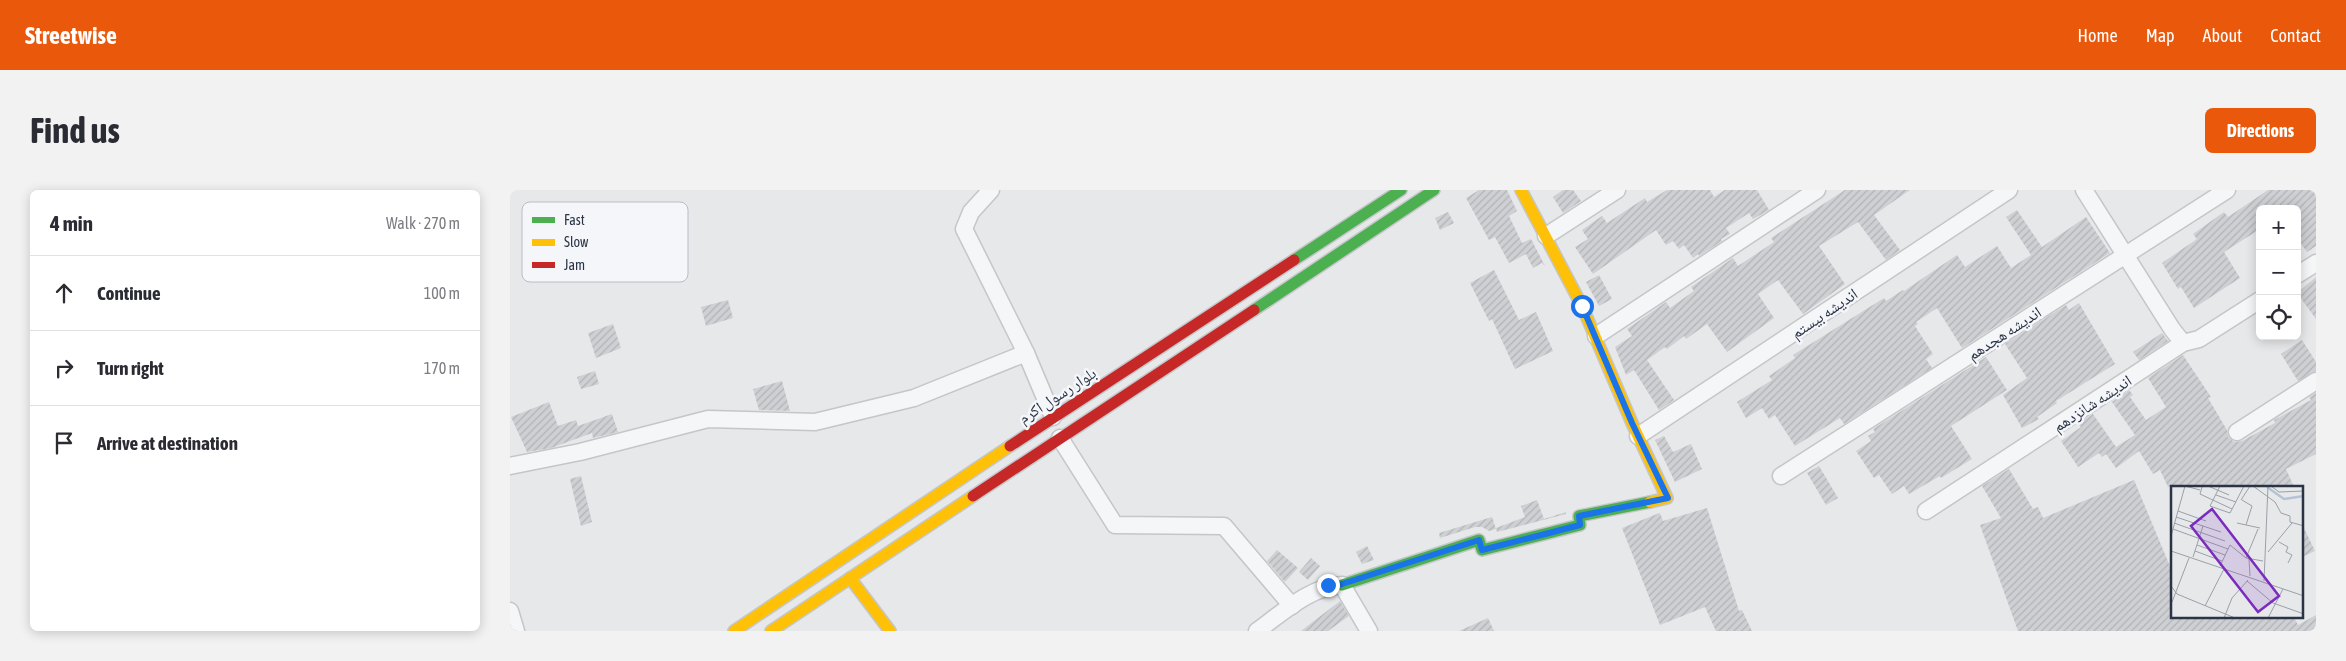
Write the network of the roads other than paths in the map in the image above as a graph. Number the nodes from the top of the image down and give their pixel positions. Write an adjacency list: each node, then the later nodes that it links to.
1 (991, 190): 17 (street)
2 (1401, 190): 19 (main road, بلوار رسول اکرم)
3 (1434, 190): 22 (main road)
4 (1522, 190): 10 (main road)
5 (1617, 190): 10 (street)
6 (1817, 190): 15 (street)
7 (2009, 190): 21 (street, اندیشه بیستم)
8 (2084, 190): 11 (street)
9 (2227, 190): 11 (street, اندیشه هجدهم)
10 (1546, 236): 15 (main road)
11 (2125, 255): 16 (street); 24 (street, اندیشه هجدهم)
12 (2316, 263): 13 (street)
13 (2301, 272)
14 (2256, 303): 16 (street, اندیشه شانزدهم)
15 (1596, 336): 21 (main road)
16 (2183, 344): 25 (street, اندیشه شانزدهم)
17 (1026, 353): 19 (street); 23 (street)
18 (2316, 381): 20 (street)
19 (1053, 416): 31 (main road, بلوار رسول اکرم)
20 (2237, 432)
21 (1638, 436): 27 (main road)
22 (1060, 438): 26 (main road); 28 (street)
23 (510, 466)
24 (1781, 476)
25 (1926, 511)
26 (850, 578): 32 (main road); 33 (main road)
27 (1342, 584): 28 (street); 35 (street)
28 (1292, 606): 34 (street)
29 (510, 611): 30 (street)
30 (516, 631)
31 (734, 631)
32 (771, 631)
33 (890, 631)
34 (1257, 631)
35 (1369, 631)

